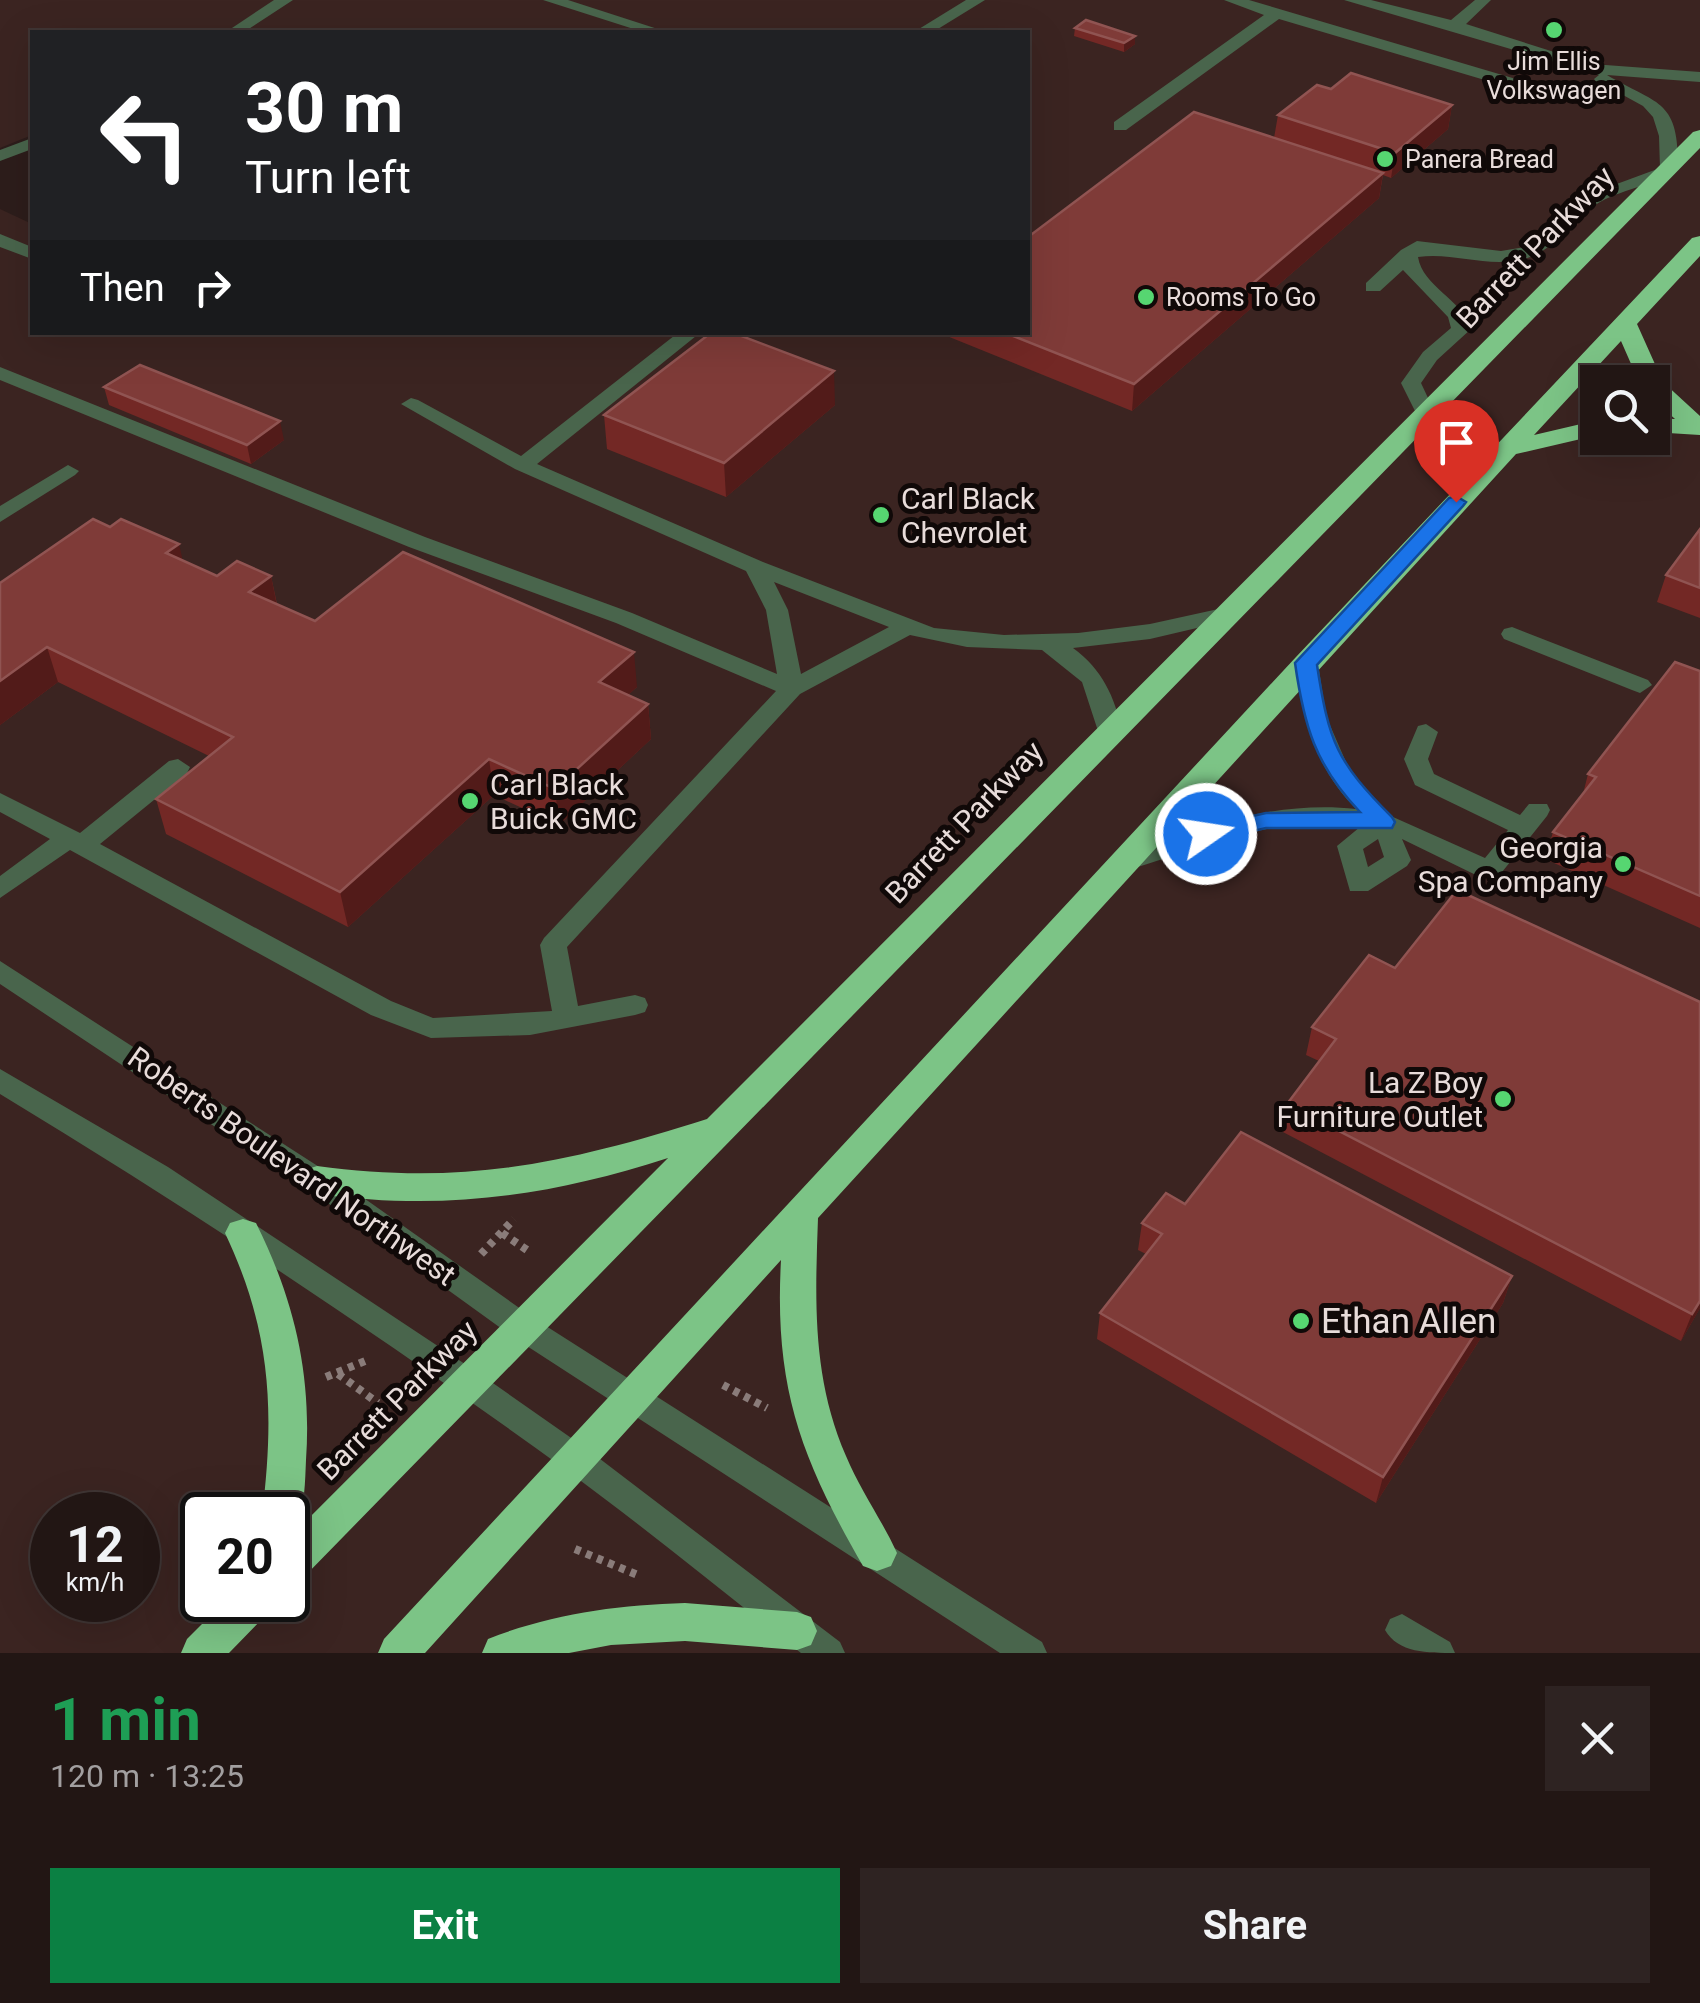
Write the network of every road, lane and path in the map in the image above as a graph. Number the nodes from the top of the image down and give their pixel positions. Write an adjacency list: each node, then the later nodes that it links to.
1 (285, 0): 9 (street)
2 (551, 0): 10 (street)
3 (977, 0): 11 (street)
4 (1232, 0): 7 (street)
5 (1352, 0): 8 (street)
6 (1481, 0): 8 (street)
7 (1277, 13): 14 (street); 15 (street)
8 (1454, 26): 12 (street)
9 (237, 30)
10 (652, 30)
11 (925, 30)
12 (1590, 69): 13 (street); 14 (street)
13 (1700, 78)
14 (1614, 88): 19 (street)
15 (1120, 126)
16 (1700, 136): 19 (highway, Barrett Parkway)
17 (30, 144): 18 (street)
18 (0, 156)
19 (1667, 170): 24 (street); 32 (highway, Barrett Parkway)
20 (1428, 237): 24 (street)
21 (0, 240): 23 (street)
22 (1700, 242): 26 (highway)
23 (30, 253)
24 (1408, 254): 25 (street); 32 (street)
25 (1373, 287)
26 (1625, 322): 28 (highway); 36 (highway)
27 (688, 335): 37 (street)
28 (1644, 365)
29 (0, 373): 40 (street)
30 (1670, 400): 34 (highway)
31 (411, 404): 37 (street)
32 (1426, 415): 43 (highway, Barrett Parkway)
33 (1670, 426): 34 (highway)
34 (1700, 428)
35 (1580, 431): 36 (highway)
36 (1506, 448): 47 (highway)
37 (522, 465): 42 (street)
38 (68, 471): 39 (street)
39 (0, 516)
40 (418, 542): 41 (street); 49 (street)
41 (390, 563)
42 (755, 567): 44 (street); 49 (street)
43 (1223, 615): 46 (street); 50 (highway, Barrett Parkway)
44 (906, 628): 46 (street); 49 (street)
45 (1512, 634): 48 (street)
46 (1046, 642): 50 (street)
47 (1306, 663): 54 (street); 56 (highway)
48 (1640, 685)
49 (792, 689): 60 (street)
50 (1110, 730): 62 (highway, Barrett Parkway)
51 (1426, 732): 54 (street)
52 (178, 767): 55 (street)
53 (0, 801): 55 (street)
54 (1384, 822): 56 (street)
55 (77, 840): 57 (street); 60 (street)
56 (1128, 860): 65 (highway)
57 (0, 889)
58 (0, 971): 63 (street, Roberts Boulevard Northwest)
59 (635, 1006): 60 (street)
60 (566, 1018)
61 (0, 1080): 67 (street)
62 (718, 1129): 63 (highway); 70 (highway, Barrett Parkway)
63 (317, 1180): 70 (street, Roberts Boulevard Northwest)
64 (526, 1206): 66 (path)
65 (801, 1216): 76 (highway); 83 (highway)
66 (502, 1232): 68 (path); 69 (path)
67 (242, 1233): 74 (street); 80 (highway)
68 (530, 1252)
69 (477, 1259)
70 (524, 1328): 74 (highway, Barrett Parkway); 76 (street, Roberts Boulevard Northwest)
71 (376, 1357): 72 (path)
72 (337, 1373): 73 (path); 77 (path)
73 (315, 1382)
74 (469, 1384): 79 (street); 81 (highway, Barrett Parkway)
75 (724, 1386): 78 (path)
76 (632, 1398): 79 (highway); 83 (street, Roberts Boulevard Northwest)
77 (378, 1403)
78 (765, 1422)
79 (576, 1459): 89 (street); 91 (highway)
80 (285, 1492)
81 (310, 1544)
82 (576, 1549): 85 (path)
83 (877, 1552): 93 (street, Roberts Boulevard Northwest)
84 (646, 1563): 85 (path)
85 (640, 1576): 86 (path)
86 (634, 1587)
87 (232, 1622): 90 (highway)
88 (1402, 1630): 94 (street)
89 (812, 1642): 92 (highway)
90 (201, 1653)
91 (398, 1653)
92 (502, 1653)
93 (1030, 1653)
94 (1438, 1653)

